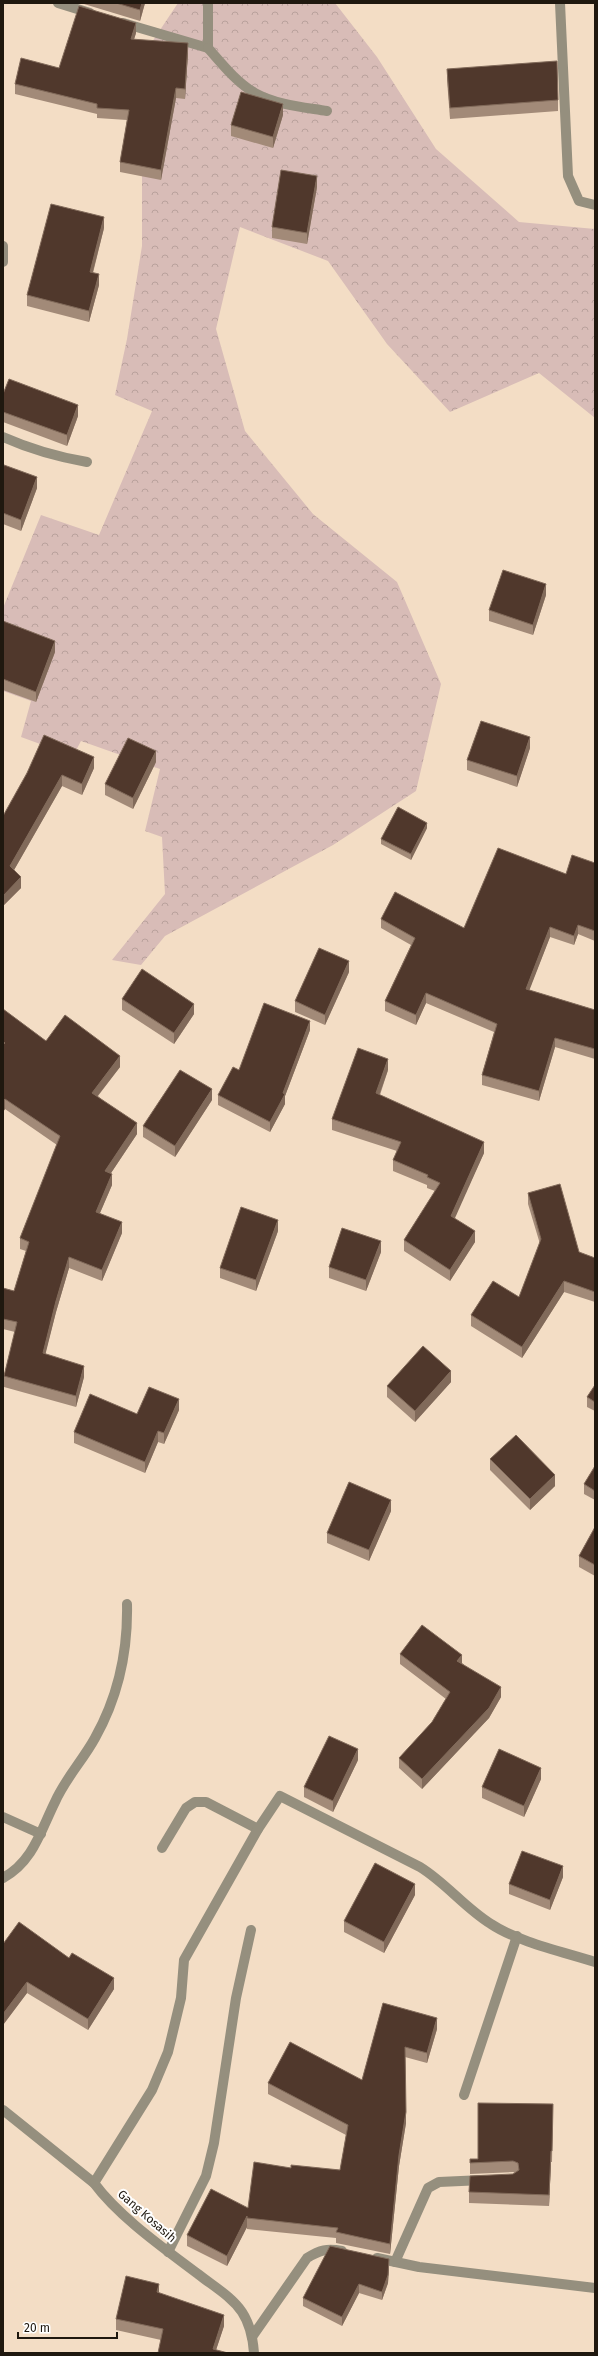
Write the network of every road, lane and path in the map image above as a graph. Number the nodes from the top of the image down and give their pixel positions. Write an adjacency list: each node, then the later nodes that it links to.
1 (58, 3): 4 (street)
2 (208, 3): 4 (street)
3 (560, 3): 6 (street)
4 (208, 48): 5 (street)
5 (327, 111)
6 (595, 205)
7 (3, 246): 8 (street)
8 (3, 262)
9 (3, 437): 10 (street)
10 (87, 462)
11 (127, 1604): 14 (street)
12 (3, 1817): 14 (street)
13 (258, 1829): 15 (street); 18 (street); 23 (street)
14 (41, 1834): 16 (street)
15 (162, 1848)
16 (3, 1878)
17 (251, 1930): 24 (street)
18 (517, 1936): 19 (street); 20 (street)
19 (595, 1962)
20 (464, 2095)
21 (3, 2110): 23 (street, Gang Kosasih)
22 (491, 2179): 27 (street)
23 (94, 2184): 24 (street, Gang Kosasih)
24 (168, 2252): 29 (street, Gang Kosasih)
25 (350, 2252): 29 (street)
26 (365, 2255): 27 (street)
27 (395, 2262): 28 (street)
28 (595, 2288)
29 (252, 2337): 30 (street, Gang Kosasih)
30 (254, 2353)

